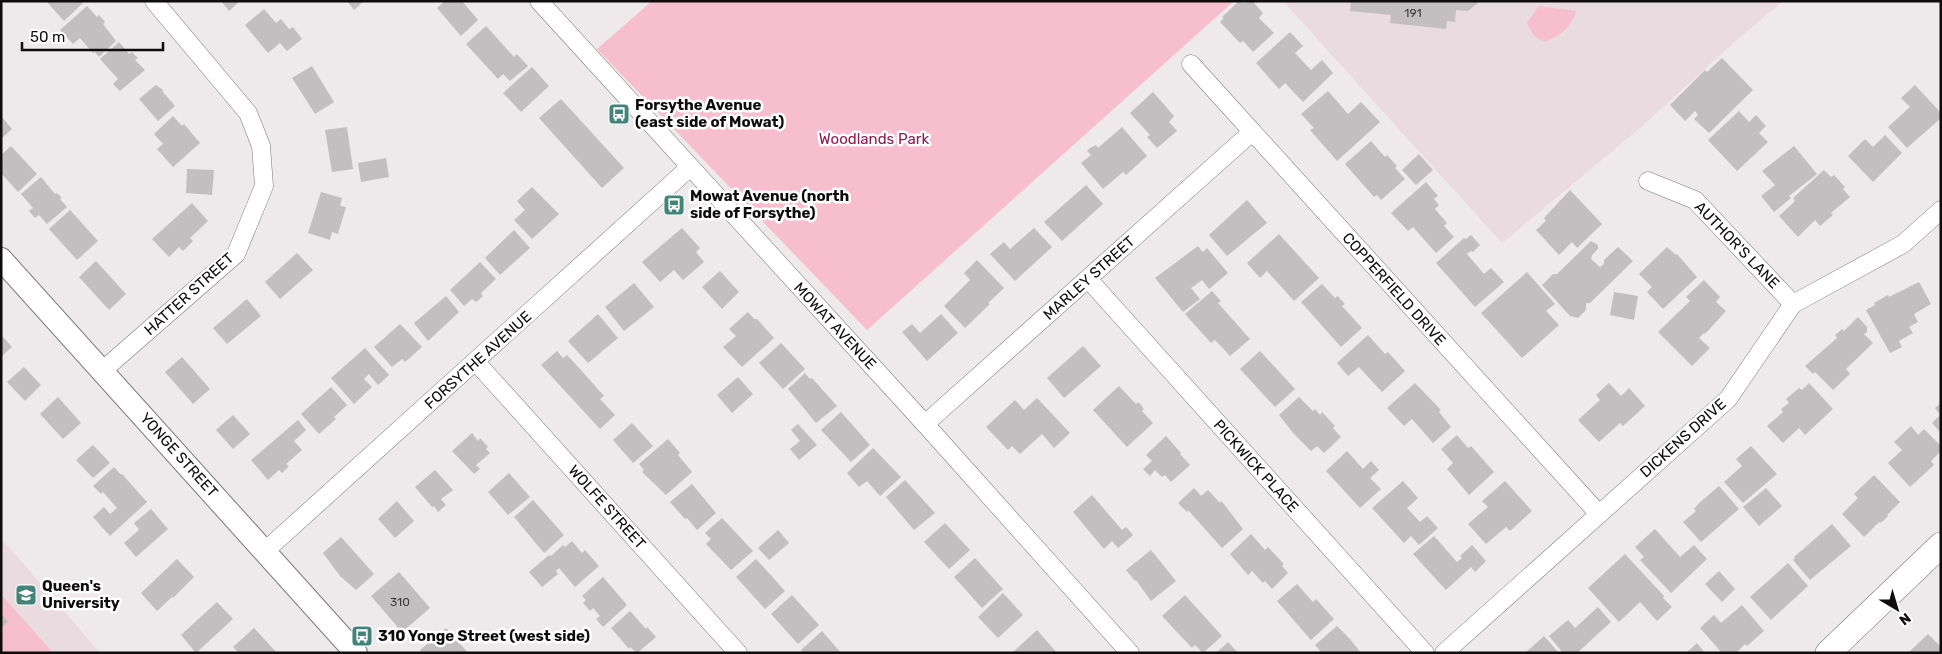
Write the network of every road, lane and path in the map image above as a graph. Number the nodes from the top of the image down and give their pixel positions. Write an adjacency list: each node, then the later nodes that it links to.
1 (154, 1): 12 (street, HATTER STREET)
2 (539, 1): 5 (street, MOWAT AVENUE)
3 (1191, 64): 4 (street, COPPERFIELD DRIVE)
4 (1252, 132): 9 (street, MARLEY STREET); 14 (street, COPPERFIELD DRIVE)
5 (690, 168): 11 (street, FORSYTHE AVENUE); 13 (street, MOWAT AVENUE)
6 (1648, 181): 10 (street, AUTHOR'S LANE)
7 (1941, 210): 10 (street, DICKENS DRIVE)
8 (1, 259): 12 (street, YONGE STREET)
9 (1088, 279): 13 (street, MARLEY STREET); 20 (street, PICKWICK PLACE)
10 (1793, 304): 14 (street, DICKENS DRIVE)
11 (476, 362): 16 (street, FORSYTHE AVENUE); 18 (street, WOLFE STREET)
12 (102, 371): 16 (street, YONGE STREET)
13 (925, 424): 19 (street, MOWAT AVENUE)
14 (1598, 513): 21 (street, DICKENS DRIVE)
15 (1941, 545): 22 (main road)
16 (265, 551): 17 (street, YONGE STREET)
17 (356, 653)
18 (738, 653)
19 (1130, 653)
20 (1425, 653)
21 (1444, 653)
22 (1828, 653)

